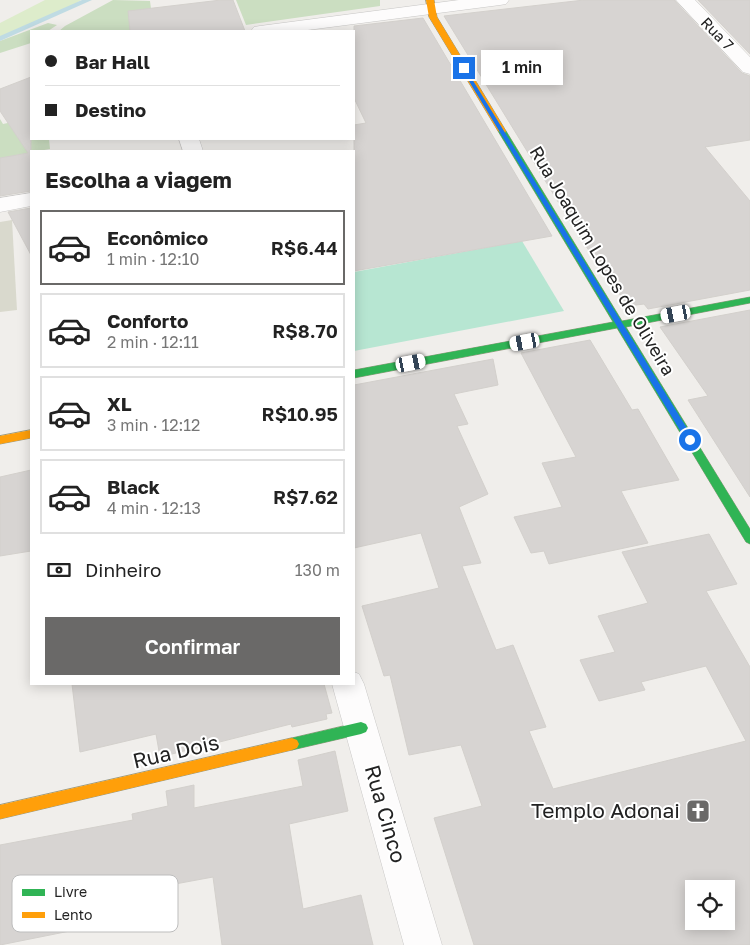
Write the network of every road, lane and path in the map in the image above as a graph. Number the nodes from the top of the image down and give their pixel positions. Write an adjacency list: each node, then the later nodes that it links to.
1 (500, 0): 3 (street)
2 (684, 0): 5 (street, Rua 7)
3 (430, 5): 4 (street); 9 (street, Rua Joaquim Lopes de Oliveira)
4 (267, 30)
5 (750, 68)
6 (30, 200): 7 (street)
7 (0, 205)
8 (750, 300): 9 (street)
9 (620, 324): 10 (street); 13 (street, Rua Joaquim Lopes de Oliveira)
10 (355, 374)
11 (30, 434): 12 (street)
12 (0, 440)
13 (750, 539)
14 (348, 685): 15 (street, Rua Cinco)
15 (361, 728): 16 (street, Rua Dois); 17 (street, Rua Cinco)
16 (0, 812)
17 (423, 945)

